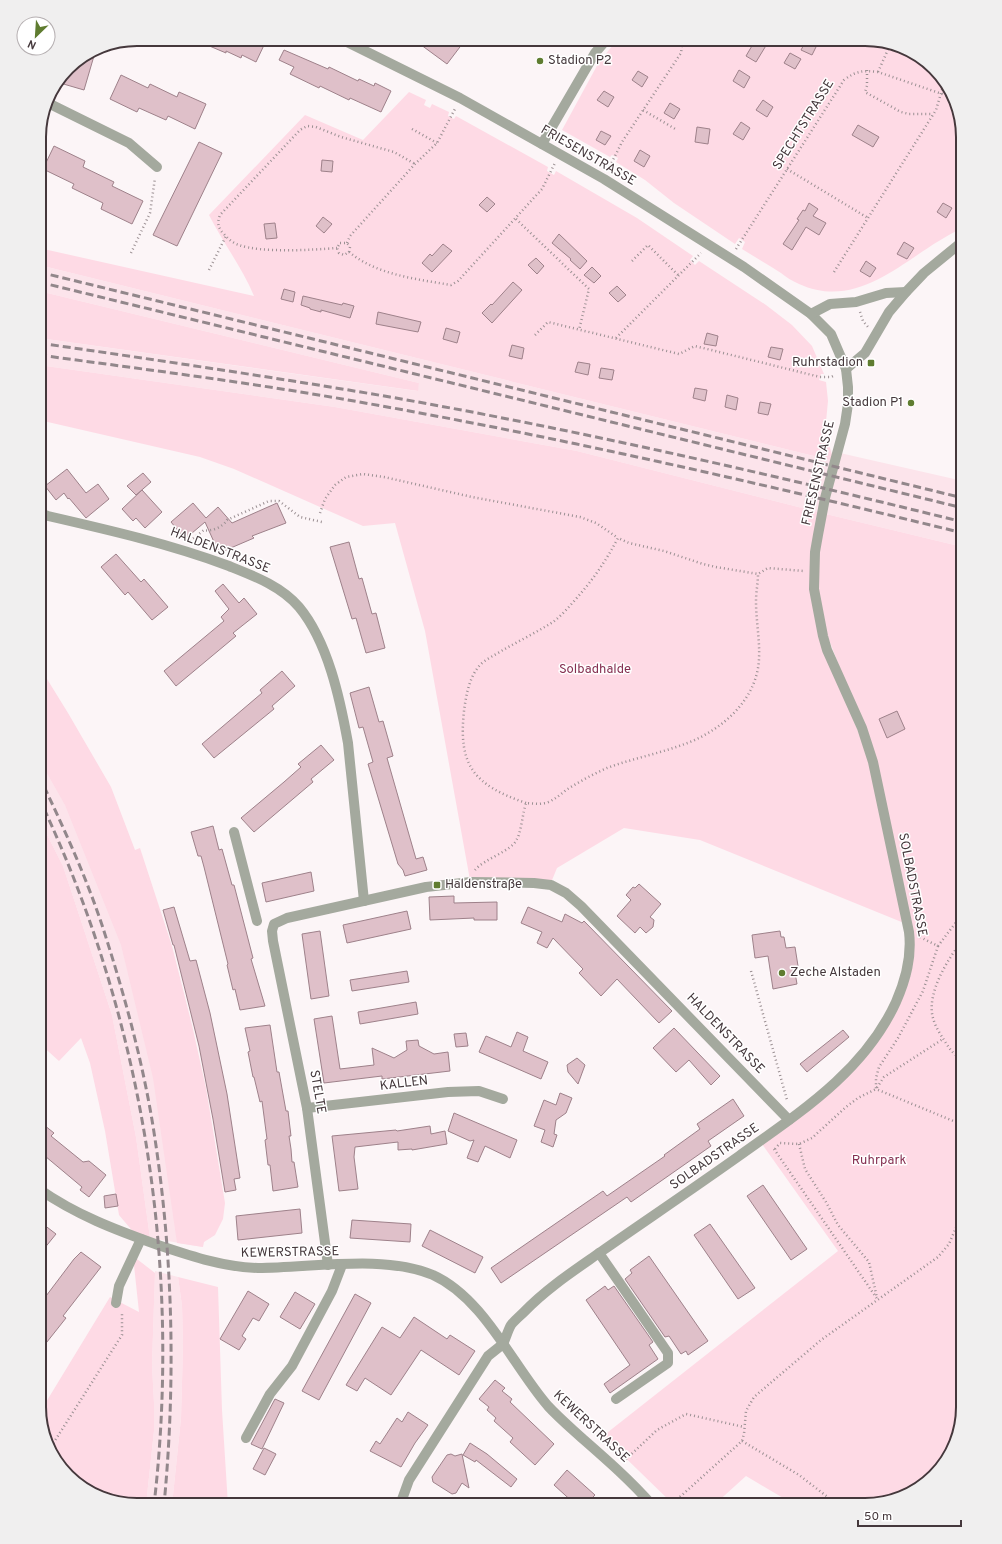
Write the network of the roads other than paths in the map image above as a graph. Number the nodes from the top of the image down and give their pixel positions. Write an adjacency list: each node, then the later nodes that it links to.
1 (355, 46): 4 (street, FRIESENSTRASSE)
2 (601, 46): 4 (street)
3 (52, 105): 5 (street)
4 (542, 144): 8 (street, FRIESENSTRASSE)
5 (157, 166)
6 (956, 248): 7 (street)
7 (906, 292): 8 (street); 9 (street)
8 (811, 314): 9 (street, FRIESENSTRASSE)
9 (846, 369): 11 (street, FRIESENSTRASSE)
10 (46, 515): 13 (street, HALDENSTRASSE)
11 (818, 535): 18 (street, SOLBADSTRASSE)
12 (234, 832): 14 (street)
13 (364, 901): 15 (street, HALDENSTRASSE); 18 (street, HALDENSTRASSE)
14 (257, 921)
15 (274, 924): 17 (street, STELTE)
16 (503, 1099): 17 (street, KALLEN)
17 (307, 1108): 23 (street, STELTE)
18 (790, 1119): 21 (street, SOLBADSTRASSE)
19 (46, 1194): 20 (street, KEWERSTRASSE)
20 (141, 1239): 23 (street, KEWERSTRASSE); 24 (street)
21 (599, 1253): 25 (street, SOLBADSTRASSE); 26 (street)
22 (342, 1264): 23 (street, KEWERSTRASSE); 25 (street, KEWERSTRASSE); 27 (street)
23 (328, 1265)
24 (116, 1303)
25 (503, 1344): 28 (street); 29 (street, KEWERSTRASSE)
26 (616, 1399)
27 (246, 1438)
28 (403, 1498)
29 (645, 1498)

